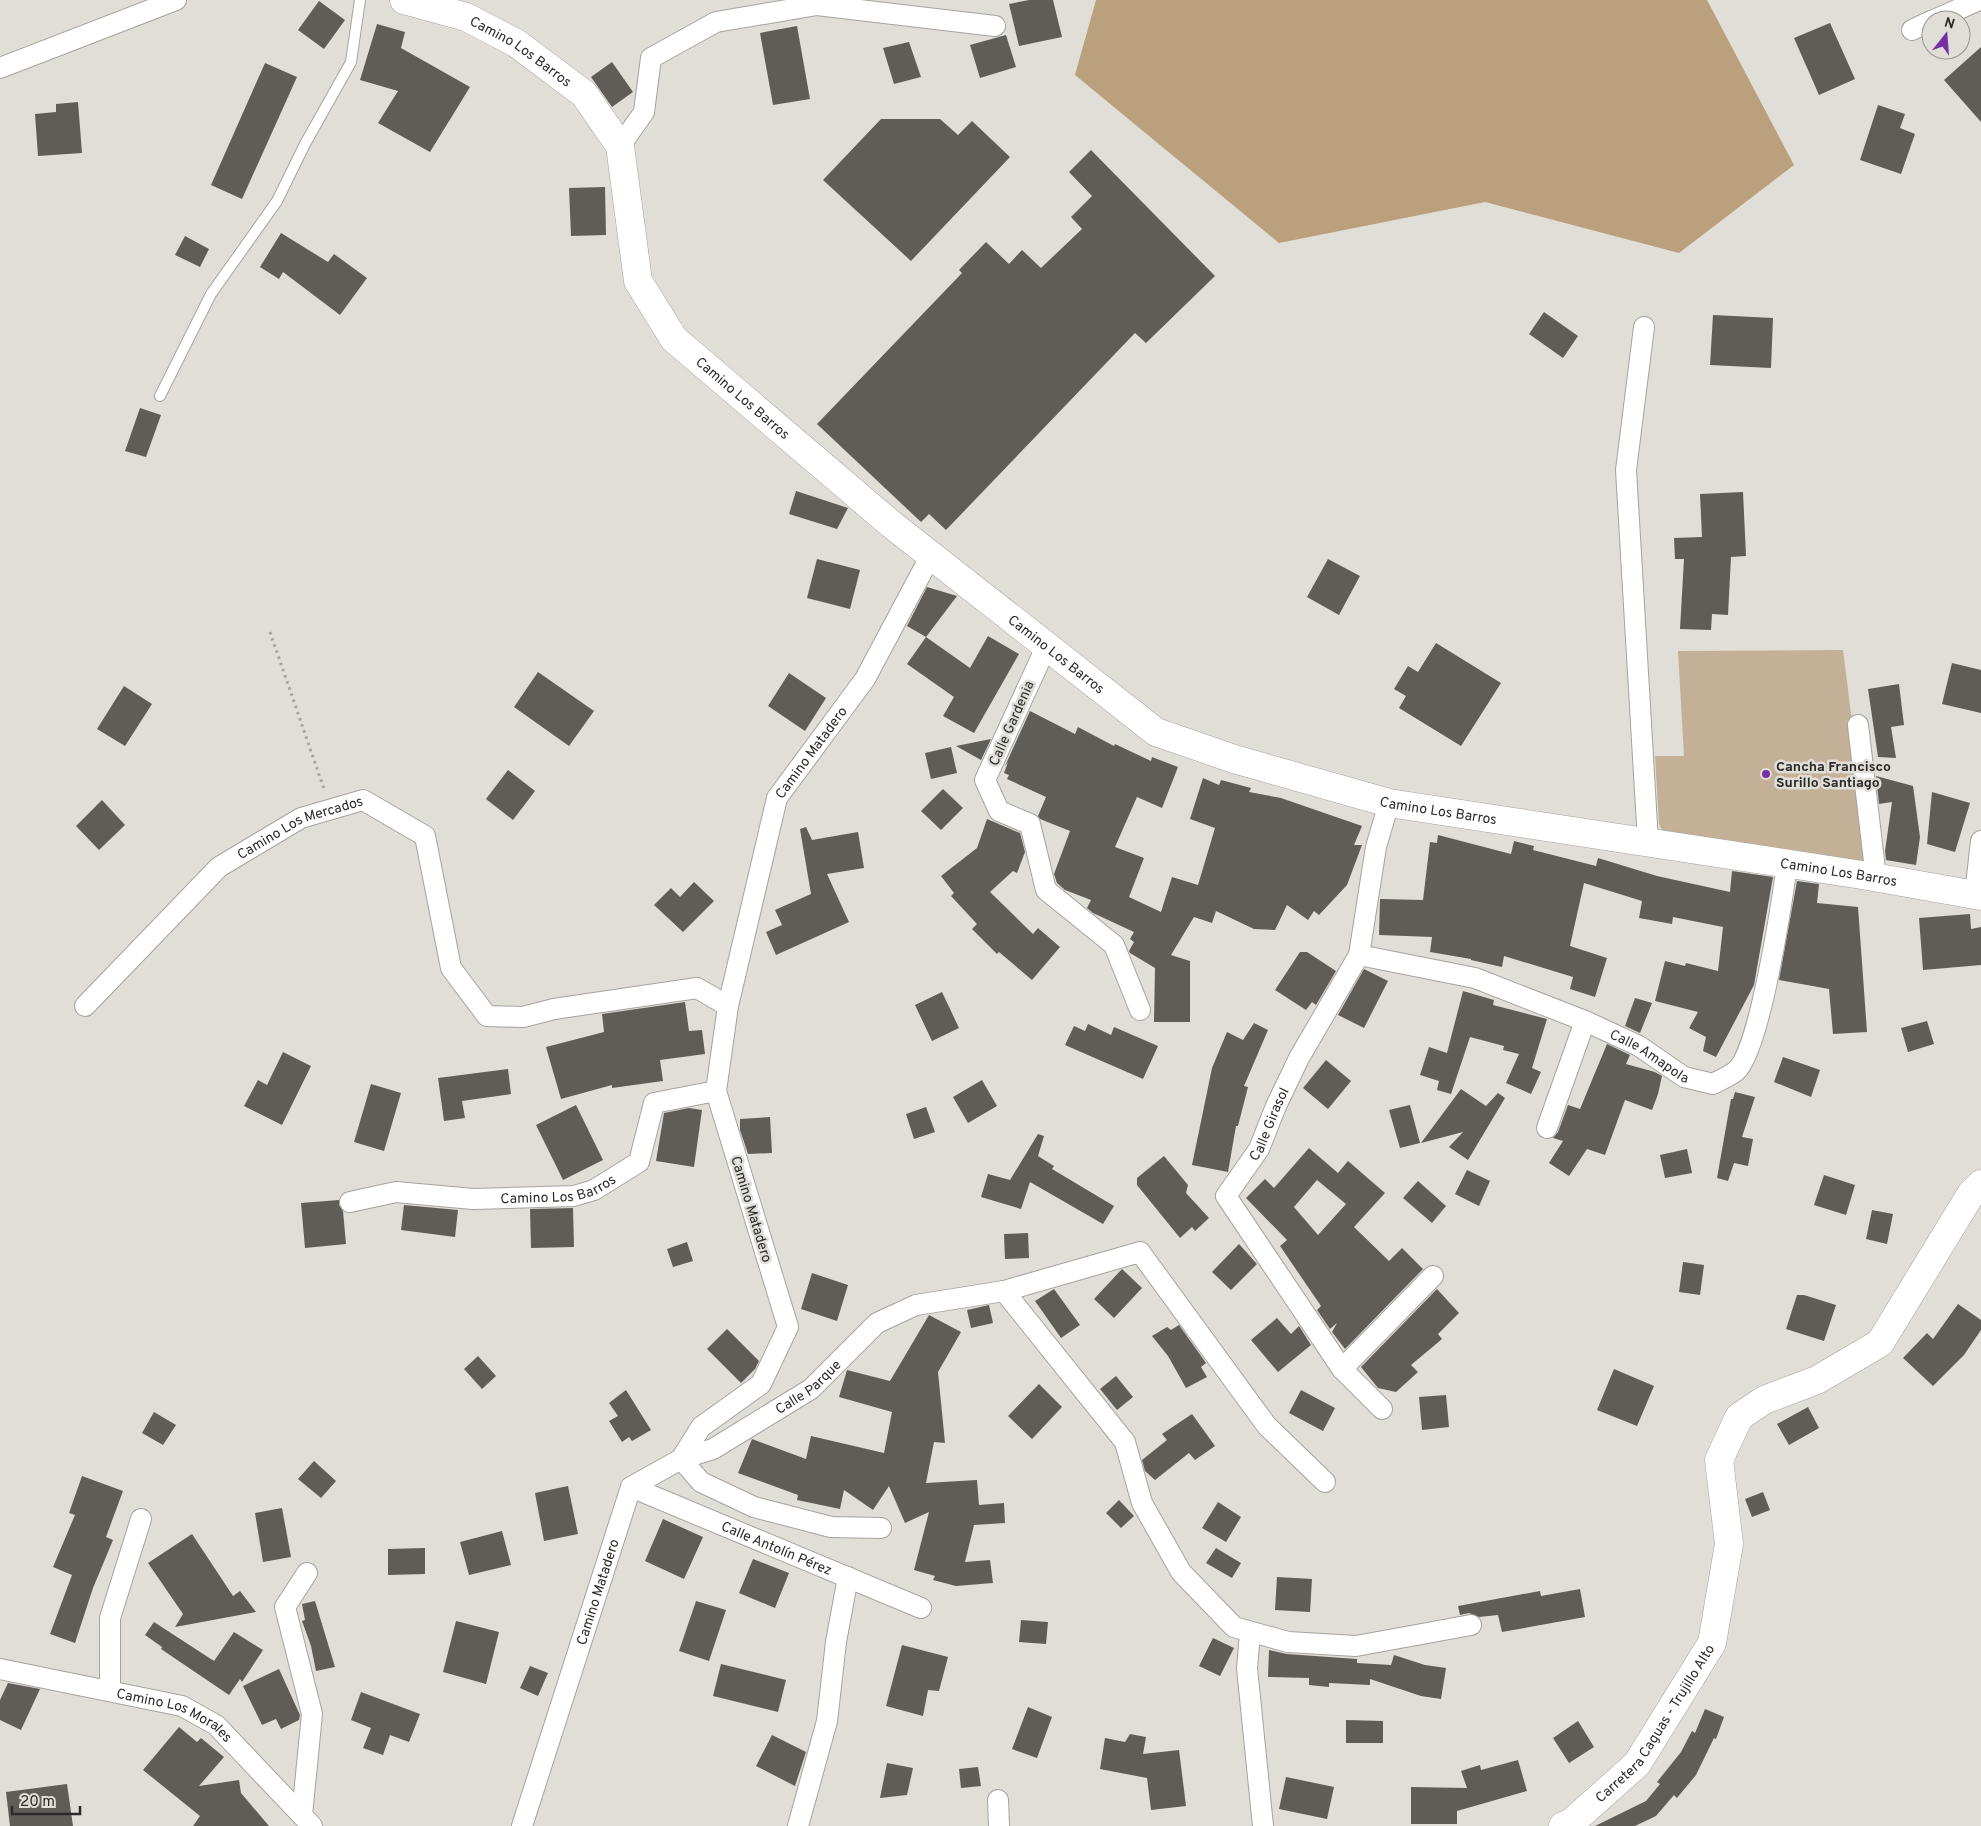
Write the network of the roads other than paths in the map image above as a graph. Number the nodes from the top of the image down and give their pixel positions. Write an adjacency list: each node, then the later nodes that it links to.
1 (176, 0): 9 (street)
2 (360, 0): 12 (lane)
3 (404, 0): 10 (street, Camino Los Barros)
4 (1979, 0): 5 (street)
5 (1957, 10)
6 (995, 26): 10 (street)
7 (1921, 26): 8 (street)
8 (1912, 30)
9 (0, 68)
10 (620, 146): 13 (street, Camino Los Barros)
11 (1644, 327): 18 (street)
12 (160, 396)
13 (931, 555): 14 (street, Camino Los Barros); 24 (street, Camino Matadero)
14 (1046, 645): 16 (street, Camino Los Barros); 25 (street, Calle Gardenia)
15 (1858, 724): 20 (street)
16 (1388, 803): 18 (street, Camino Los Barros); 22 (street, Calle Girasol)
17 (1981, 841): 21 (street)
18 (1648, 842): 19 (street, Camino Los Barros)
19 (1788, 865): 20 (street, Camino Los Barros); 26 (street, Calle Amapola)
20 (1876, 878): 21 (street, Camino Los Barros)
21 (1978, 896)
22 (1359, 955): 26 (street, Calle Amapola); 33 (street, Calle Girasol)
23 (84, 1006): 24 (street, Camino Los Mercados)
24 (728, 1006): 27 (street, Camino Matadero)
25 (1140, 1010)
26 (1585, 1021): 28 (street)
27 (716, 1090): 30 (street, Camino Los Barros); 35 (street, Camino Matadero)
28 (1547, 1128)
29 (1981, 1184): 53 (street, Carretera Caguas - Trujillo Alto)
30 (350, 1202)
31 (1433, 1276): 33 (street)
32 (1004, 1291): 35 (street, Calle Parque); 36 (street, Calle Parque); 44 (street)
33 (1342, 1369): 34 (street, Calle Girasol)
34 (1382, 1408)
35 (681, 1459): 37 (street, Camino Matadero); 39 (street)
36 (1324, 1482)
37 (631, 1487): 41 (street, Calle Antolín Pérez); 49 (street, Camino Matadero)
38 (141, 1519): 46 (street)
39 (881, 1528)
40 (307, 1573): 48 (street)
41 (848, 1577): 42 (street, Calle Antolín Pérez); 50 (street)
42 (921, 1608)
43 (1471, 1625): 44 (street)
44 (1250, 1632): 52 (street)
45 (0, 1669): 46 (street, Camino Los Morales)
46 (110, 1691): 48 (street, Camino Los Morales)
47 (998, 1800): 51 (street)
48 (307, 1820)
49 (522, 1826)
50 (798, 1826)
51 (999, 1826)
52 (1263, 1826)
53 (1564, 1826)

